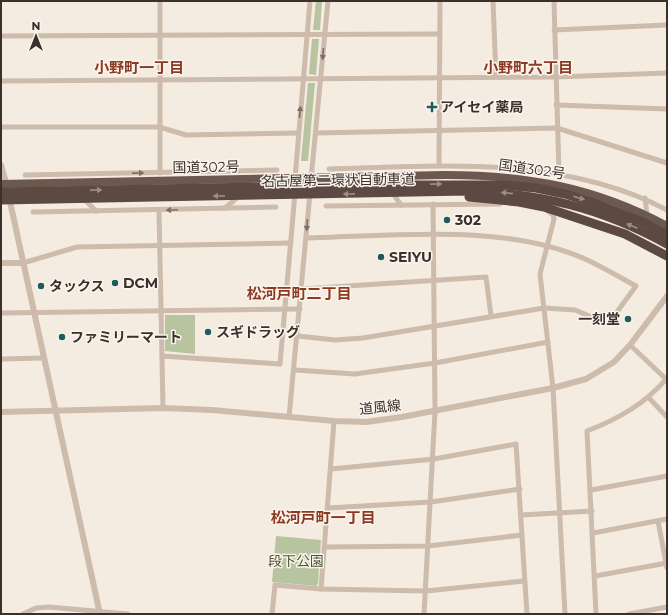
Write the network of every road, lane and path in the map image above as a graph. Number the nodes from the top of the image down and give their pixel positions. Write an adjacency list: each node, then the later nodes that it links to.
1 (160, 1): 13 (street)
2 (310, 1): 9 (street)
3 (328, 1): 10 (street)
4 (440, 1): 11 (street)
5 (493, 1): 15 (street)
6 (554, 1): 8 (street)
7 (667, 25): 8 (street)
8 (554, 30): 16 (street)
9 (307, 34): 10 (street); 13 (street); 17 (street)
10 (325, 34): 11 (street); 18 (street, one-way to 18)
11 (440, 34): 19 (street)
12 (1, 36): 13 (street)
13 (160, 36): 20 (street)
14 (667, 73): 16 (street)
15 (496, 77): 16 (street); 19 (street)
16 (556, 77): 22 (street)
17 (303, 78): 18 (street); 20 (street); 28 (street, one-way to 17)
18 (321, 78): 19 (street); 29 (street)
19 (439, 78): 27 (street)
20 (160, 80): 21 (street); 25 (street)
21 (1, 81)
22 (556, 105): 23 (street); 26 (street)
23 (667, 109)
24 (1, 127): 25 (street)
25 (159, 127): 28 (street); 36 (street)
26 (557, 128): 27 (street); 30 (street); 37 (street)
27 (439, 130): 29 (street); 32 (street)
28 (298, 133): 41 (street)
29 (316, 133): 42 (street)
30 (667, 163)
31 (1, 165): 47 (street)
32 (439, 166): 33 (street); 37 (street)
33 (329, 169)
34 (277, 170): 35 (street)
35 (219, 171): 36 (street); 44 (street)
36 (160, 173): 38 (street, one-way to 36)
37 (559, 173): 49 (street)
38 (57, 174): 39 (street); 46 (street)
39 (25, 175)
40 (379, 177): 42 (highway, 国道302号); 52 (street); 60 (highway, 国道302号)
41 (295, 178): 42 (highway, 国道302号); 43 (highway, 国道302号); 65 (street)
42 (311, 178): 64 (street, one-way to 64)
43 (256, 179): 44 (highway, 国道302号); 55 (street)
44 (226, 180): 45 (highway, 国道302号)
45 (70, 183): 46 (highway, 国道302号); 58 (street)
46 (45, 184): 47 (highway, 国道302号)
47 (3, 187): 60 (highway, 名古屋第二環状自動車道, one-way to 60, bridge); 71 (street)
48 (365, 193): 50 (highway, 名古屋第二環状自動車道, one-way to 50, bridge); 66 (highway, 名古屋第二環状自動車道, one-way to 48, bridge); 69 (highway, bridge)
49 (645, 198): 57 (street); 60 (street)
50 (1, 200)
51 (432, 204): 52 (street); 62 (street); 68 (street)
52 (401, 205): 53 (street)
53 (326, 206)
54 (276, 207): 55 (street)
55 (225, 208): 56 (street, one-way to 56)
56 (159, 210): 58 (street); 67 (street)
57 (667, 210)
58 (96, 211): 59 (street)
59 (33, 212)
60 (645, 219): 61 (highway); 63 (highway, 名古屋第二環状自動車道)
61 (667, 227)
62 (433, 235): 64 (street); 68 (street); 72 (street)
63 (667, 235)
64 (306, 238): 73 (street)
65 (291, 243): 67 (street); 76 (street)
66 (667, 244)
67 (160, 246): 71 (street); 78 (street)
68 (546, 247): 75 (street); 75 (street)
69 (667, 256)
70 (1, 263): 71 (street)
71 (23, 263): 79 (street)
72 (434, 280): 73 (street); 81 (street); 82 (street)
73 (302, 289): 77 (street)
74 (667, 296): 85 (street, 道風線)
75 (544, 308): 81 (street); 84 (street)
76 (285, 309): 77 (street); 78 (street); 86 (street)
77 (300, 309): 83 (street)
78 (161, 310): 79 (street); 86 (street)
79 (34, 312): 80 (street); 87 (street)
80 (1, 313)
81 (491, 316): 82 (street)
82 (435, 326): 83 (street); 89 (street)
83 (298, 336): 90 (street)
84 (548, 342): 89 (street); 92 (street)
85 (630, 346): 91 (street); 92 (street, 道風線)
86 (162, 356): 94 (street)
87 (44, 358): 88 (street); 95 (street)
88 (1, 359)
89 (435, 363): 90 (street); 96 (street)
90 (295, 370): 98 (street)
91 (667, 379): 93 (street)
92 (553, 388): 96 (street, 道風線); 109 (street)
93 (649, 398): 99 (street); 105 (street)
94 (163, 408): 95 (street, 道風線); 98 (street, 道風線)
95 (57, 411): 97 (street, 道風線); 123 (street)
96 (435, 411): 100 (street, 道風線); 101 (street)
97 (1, 412)
98 (289, 417): 100 (street, 道風線)
99 (667, 417)
100 (334, 422): 102 (street)
101 (434, 458): 102 (street); 104 (street); 106 (street)
102 (331, 469): 107 (street)
103 (667, 476): 105 (street)
104 (520, 489): 106 (street); 110 (street)
105 (591, 490): 108 (street)
106 (431, 502): 107 (street); 115 (street)
107 (328, 508): 116 (street)
108 (592, 511): 109 (street); 113 (street)
109 (560, 513): 110 (street); 129 (street)
110 (522, 515): 114 (street)
111 (667, 519): 112 (street)
112 (658, 521): 113 (street); 117 (street)
113 (593, 534): 118 (street)
114 (522, 535): 115 (street); 119 (street)
115 (428, 546): 116 (street); 121 (street)
116 (325, 547): 120 (street)
117 (667, 564): 118 (street)
118 (595, 576): 130 (street)
119 (524, 580): 121 (street); 128 (street)
120 (321, 589): 121 (street); 126 (street)
121 (426, 591): 127 (street)
122 (667, 607): 131 (street)
123 (100, 613): 124 (street); 125 (street)
124 (23, 614)
125 (128, 614)
126 (272, 614)
127 (424, 614)
128 (527, 614)
129 (565, 614)
130 (596, 614)
131 (629, 614)

